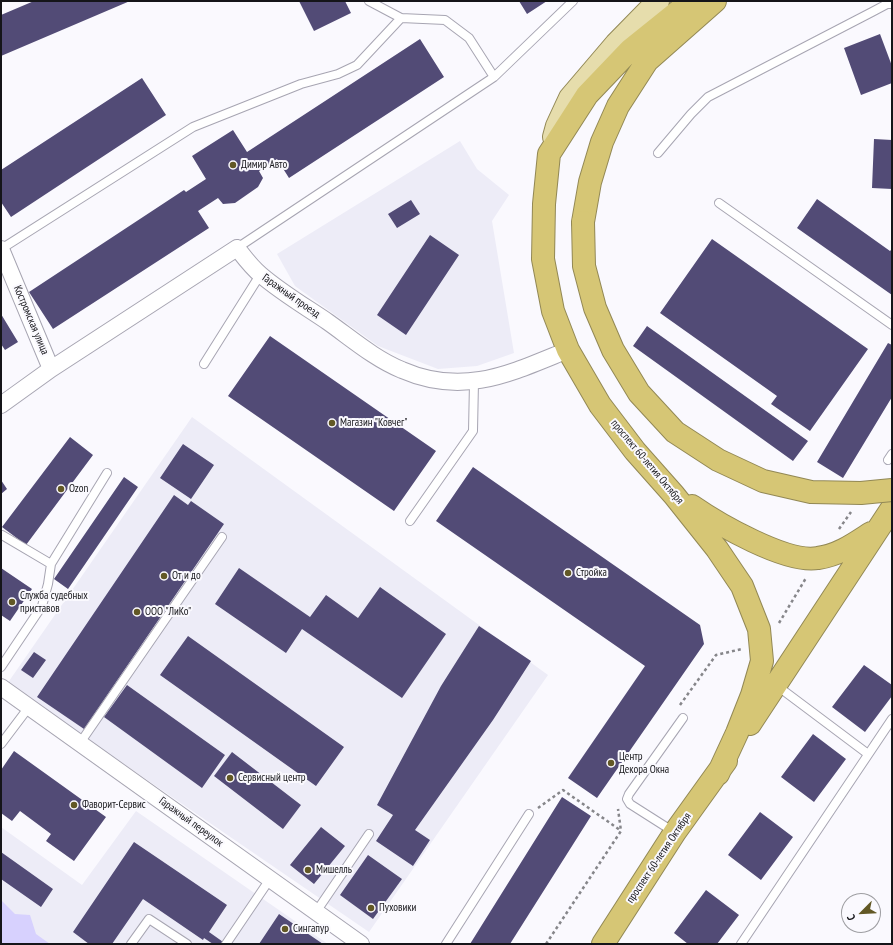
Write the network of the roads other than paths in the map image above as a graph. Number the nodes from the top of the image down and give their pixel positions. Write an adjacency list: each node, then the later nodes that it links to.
1 (369, 1): 7 (lane)
2 (573, 1): 8 (lane)
3 (658, 1): 10 (main road)
4 (691, 1): 10 (highway, проспект 60-летия Октября)
5 (715, 1): 22 (highway, bridge)
6 (892, 4): 9 (lane)
7 (401, 18): 8 (lane); 13 (lane)
8 (494, 77): 12 (lane)
9 (658, 153)
10 (549, 154): 16 (highway, проспект 60-летия Октября)
11 (719, 203): 15 (lane)
12 (237, 248): 14 (street, Гаражный проезд); 18 (street)
13 (1, 249): 18 (street, Костромская улица)
14 (260, 275): 17 (lane); 19 (street, Гаражный проезд)
15 (892, 325)
16 (568, 350): 19 (street, Гаражный проезд); 23 (highway, проспект 60-летия Октября)
17 (204, 364)
18 (52, 369): 20 (street)
19 (474, 382): 25 (lane)
20 (1, 405)
21 (107, 473): 28 (lane)
22 (892, 490)
23 (674, 495): 24 (highway); 38 (highway, проспект 60-летия Октября)
24 (890, 511): 30 (highway, проспект 60-летия Октября)
25 (410, 521)
26 (2, 535): 28 (lane)
27 (222, 537): 35 (lane)
28 (51, 564): 29 (lane)
29 (1, 668)
30 (776, 684): 37 (lane); 38 (highway, проспект 60-летия Октября)
31 (1, 687): 32 (street, Гаражный переулок)
32 (29, 707): 35 (street, Гаражный переулок); 36 (lane)
33 (683, 718): 40 (lane)
34 (892, 719): 37 (lane)
35 (80, 743): 42 (street, Гаражный переулок)
36 (1, 744)
37 (868, 754): 50 (lane)
38 (718, 774): 40 (highway, проспект 60-летия Октября)
39 (529, 814): 48 (lane)
40 (675, 832): 49 (highway, проспект 60-летия Октября)
41 (369, 834): 43 (lane)
42 (270, 879): 43 (street, Гаражный переулок); 46 (lane)
43 (316, 912): 47 (street, Гаражный переулок)
44 (131, 944): 45 (lane)
45 (187, 944)
46 (226, 944)
47 (361, 944)
48 (446, 944)
49 (603, 944)
50 (740, 944)

